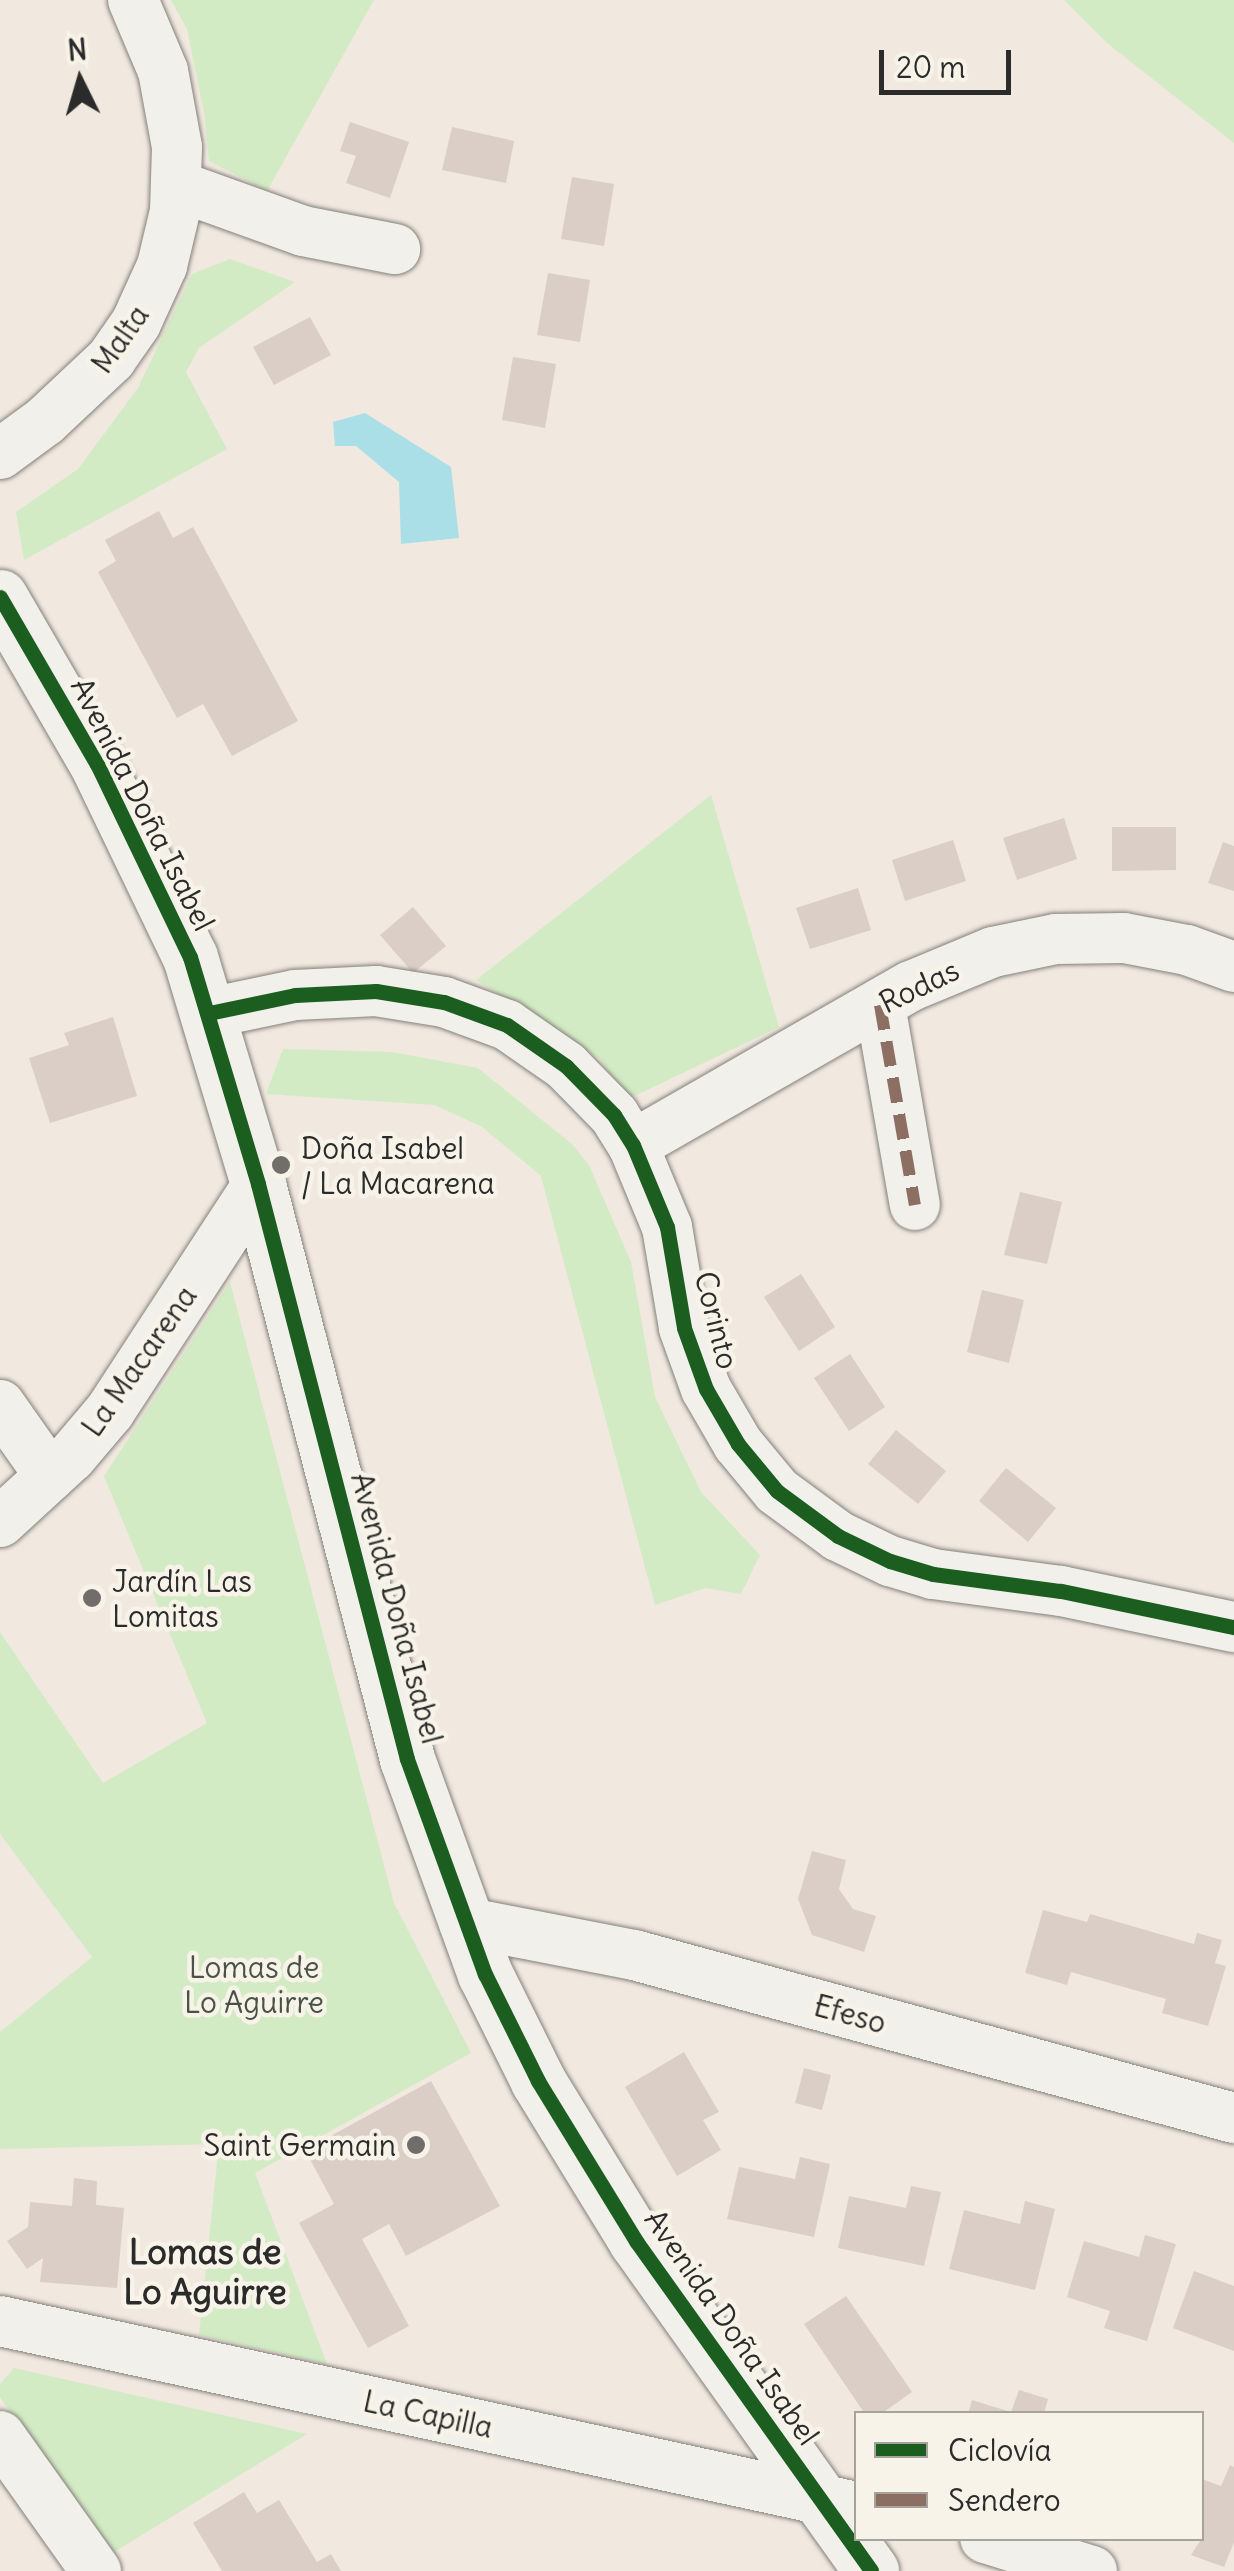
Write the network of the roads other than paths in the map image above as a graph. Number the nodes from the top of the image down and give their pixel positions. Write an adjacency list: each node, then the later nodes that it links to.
1 (133, 0): 2 (street, Malta)
2 (178, 186): 3 (street); 4 (street, Malta)
3 (395, 249)
4 (0, 454)
5 (0, 597): 8 (street, Avenida Doña Isabel)
6 (1234, 967): 7 (street, Rodas)
7 (880, 1004): 9 (street, Rodas); 11 (street)
8 (209, 1014): 9 (street, Corinto); 10 (street, Avenida Doña Isabel)
9 (633, 1145): 15 (street, Corinto)
10 (258, 1184): 13 (street, La Macarena); 16 (street, Avenida Doña Isabel)
11 (914, 1205)
12 (0, 1405): 13 (street)
13 (50, 1476): 14 (street, La Macarena)
14 (0, 1522)
15 (1234, 1627)
16 (464, 1922): 17 (street, Efeso); 20 (street, Avenida Doña Isabel)
17 (1234, 2118)
18 (0, 2321): 20 (street, La Capilla)
19 (0, 2436): 24 (street)
20 (838, 2503): 21 (street, Avenida Doña Isabel)
21 (854, 2537)
22 (856, 2541): 25 (street, Avenida Doña Isabel)
23 (995, 2541): 26 (street)
24 (96, 2571)
25 (870, 2571)
26 (1092, 2571)

